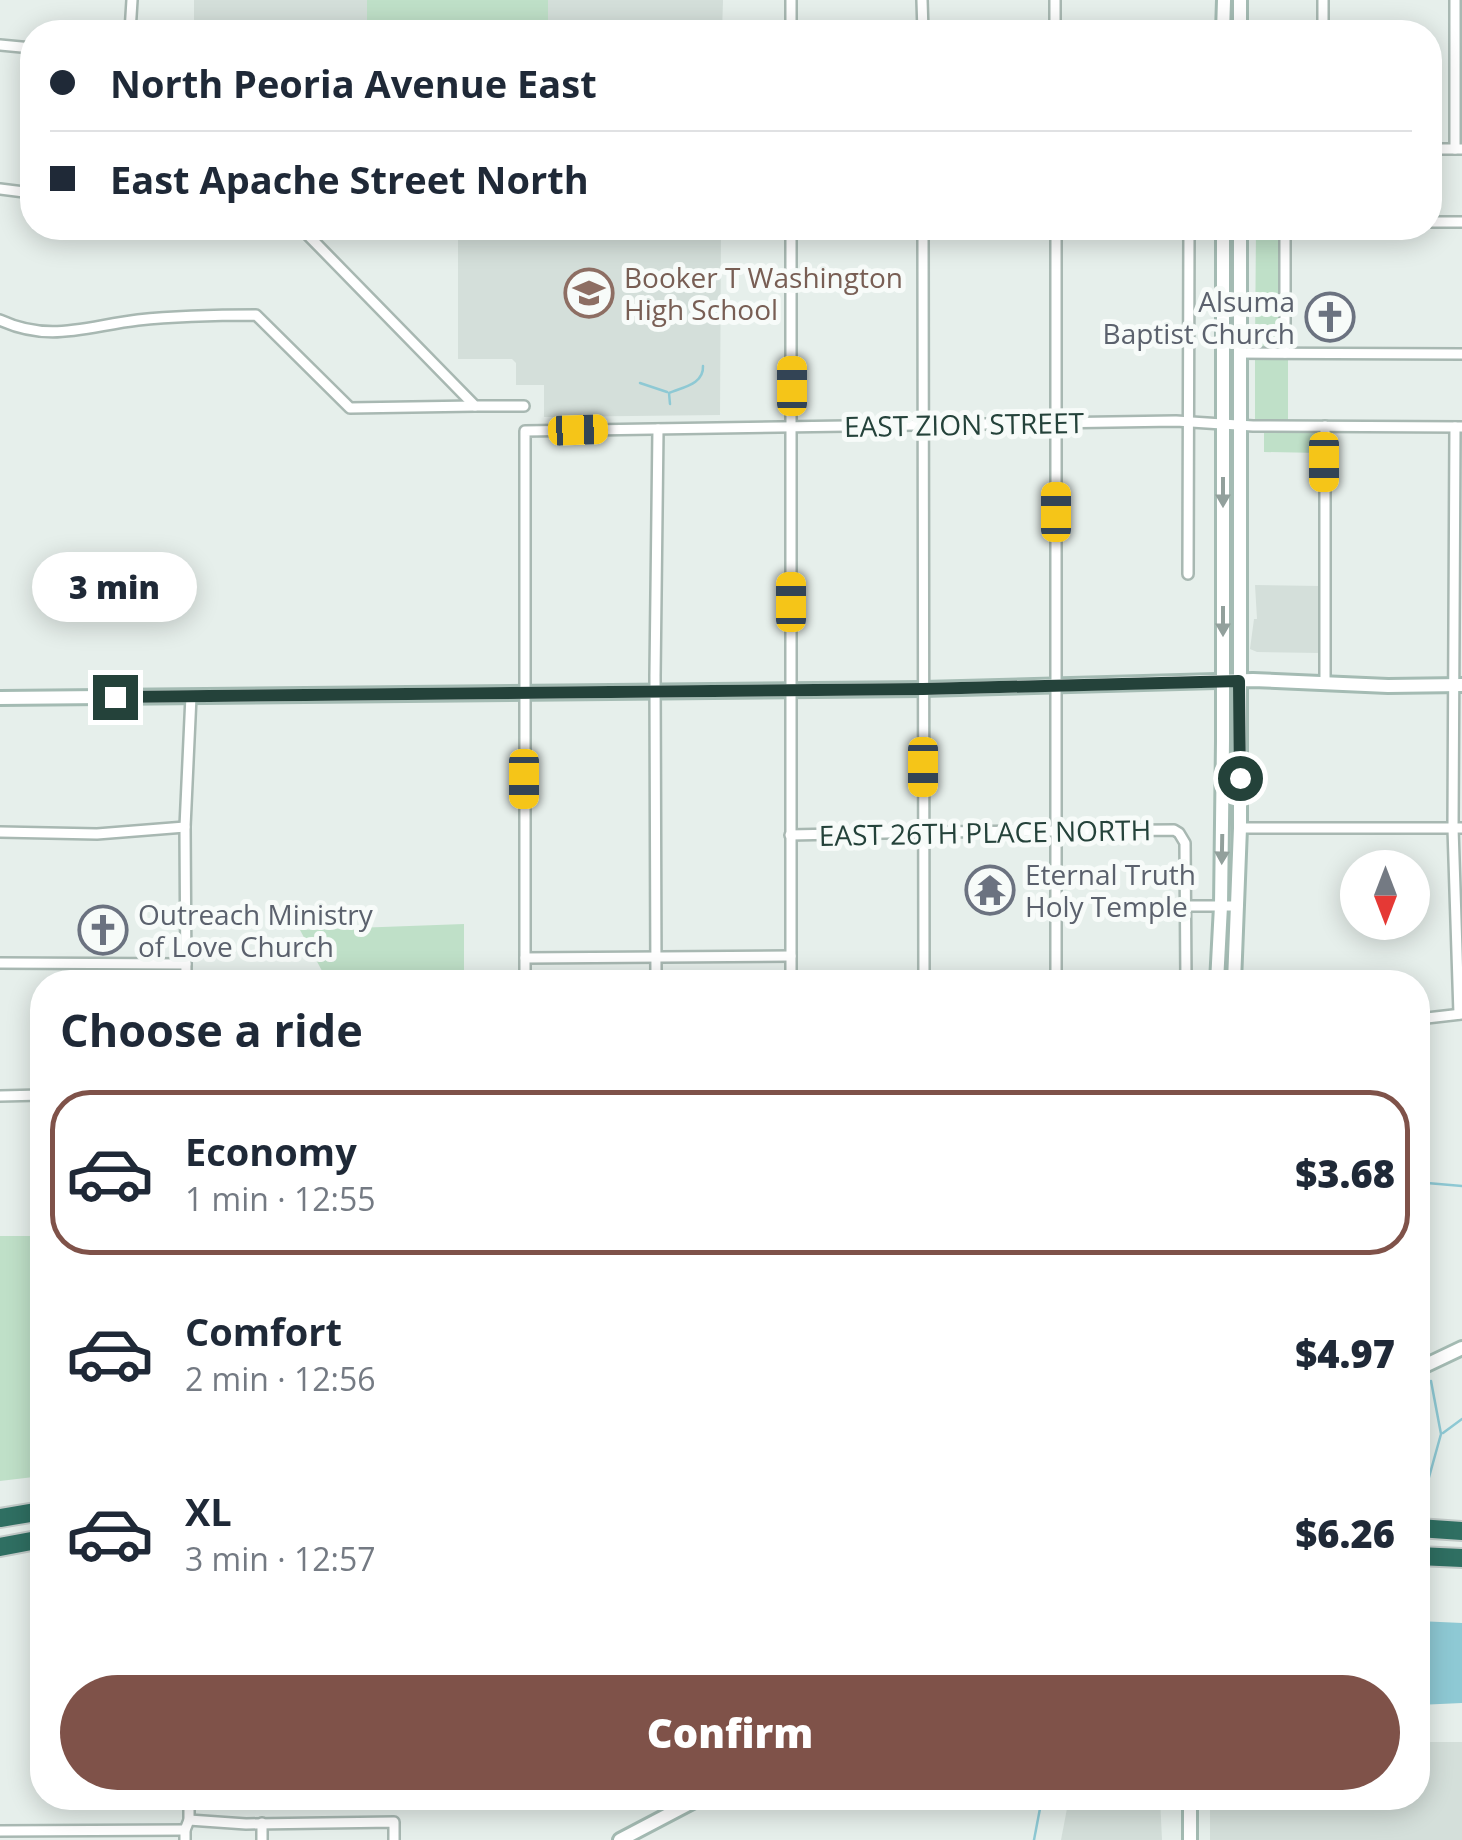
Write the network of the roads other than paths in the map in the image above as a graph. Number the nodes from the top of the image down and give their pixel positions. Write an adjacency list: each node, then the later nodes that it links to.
1 (1455, 0): 2 (street)
2 (1459, 149)
3 (313, 240): 15 (street)
4 (791, 240): 22 (street)
5 (923, 240): 19 (street)
6 (1056, 240): 18 (street)
7 (1189, 240): 17 (street)
8 (1223, 240): 20 (main road)
9 (1240, 240): 12 (main road)
10 (1286, 240): 13 (street)
11 (0, 320): 15 (street)
12 (1240, 353): 13 (street); 21 (main road)
13 (1285, 354): 14 (street)
14 (1462, 354)
15 (476, 406): 16 (street)
16 (524, 406)
17 (1188, 422): 18 (street, EAST ZION STREET); 20 (street, EAST ZION STREET); 27 (street)
18 (1056, 423): 19 (street, EAST ZION STREET); 31 (street)
19 (924, 424): 22 (street, EAST ZION STREET); 33 (street)
20 (1223, 424): 21 (street, EAST ZION STREET); 29 (main road, one-way to 29)
21 (1240, 425): 23 (street, EAST ZION STREET); 28 (main road)
22 (792, 426): 25 (street, EAST ZION STREET); 34 (street)
23 (1324, 426): 24 (street, EAST ZION STREET); 30 (street)
24 (1458, 427): 26 (street)
25 (658, 428): 35 (street); 36 (street, EAST ZION STREET)
26 (1458, 550): 32 (street)
27 (1188, 574)
28 (1239, 681): 29 (main road); 30 (main road); 40 (main road)
29 (1223, 682): 31 (main road); 47 (main road, one-way to 47)
30 (1325, 683): 32 (main road)
31 (1056, 685): 33 (main road); 42 (street)
32 (1458, 686): 41 (street)
33 (923, 689): 34 (main road); 44 (street)
34 (790, 690): 35 (main road); 45 (street)
35 (655, 691): 36 (main road); 49 (street)
36 (524, 694): 37 (main road); 51 (street)
37 (192, 696): 38 (main road); 39 (street)
38 (0, 698)
39 (185, 827): 43 (street); 53 (street)
40 (1240, 828): 41 (street); 48 (main road)
41 (1458, 828): 63 (street)
42 (1055, 830): 44 (street, EAST 26TH PLACE NORTH); 46 (street, EAST 26TH PLACE NORTH); 59 (street)
43 (0, 832)
44 (924, 832): 45 (street, EAST 26TH PLACE NORTH); 58 (street)
45 (790, 836): 50 (street)
46 (1185, 906): 47 (street); 60 (street)
47 (1221, 906): 48 (street); 61 (main road)
48 (1238, 906): 62 (main road)
49 (656, 956): 50 (street); 51 (street); 56 (street)
50 (791, 956): 57 (street)
51 (525, 958): 55 (street)
52 (0, 962): 53 (street)
53 (186, 964): 54 (street)
54 (186, 970)
55 (525, 970)
56 (656, 970)
57 (791, 970)
58 (924, 970)
59 (1056, 970)
60 (1186, 970)
61 (1218, 970)
62 (1235, 970)
63 (1460, 1014): 64 (street)
64 (1430, 1018)
65 (30, 1095): 66 (street)
66 (0, 1096)
67 (1462, 1348): 68 (main road)
68 (1430, 1363)
69 (30, 1513): 71 (highway)
70 (1462, 1515): 72 (highway)
71 (0, 1518)
72 (1430, 1525)
73 (1430, 1529): 74 (highway)
74 (1462, 1531)
75 (30, 1540): 76 (highway)
76 (0, 1546)
77 (1430, 1557): 78 (highway)
78 (1462, 1558)
79 (677, 1810): 86 (main road)
80 (1190, 1810): 87 (main road)
81 (262, 1823): 82 (street); 84 (street); 85 (street)
82 (186, 1830): 83 (street)
83 (0, 1831)
84 (262, 1840)
85 (394, 1840)
86 (620, 1840)
87 (1190, 1840)

